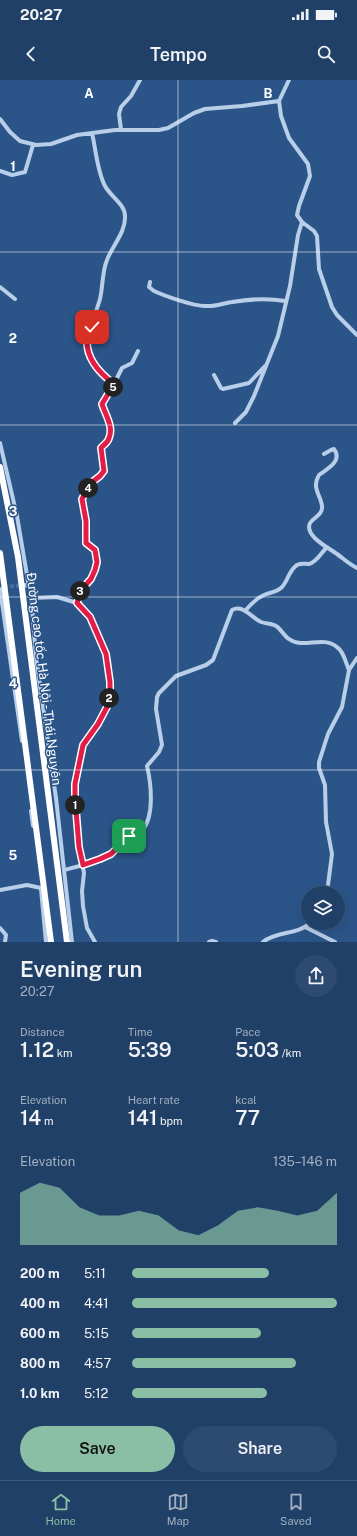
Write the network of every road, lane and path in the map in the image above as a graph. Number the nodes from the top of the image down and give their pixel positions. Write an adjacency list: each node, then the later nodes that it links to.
1 (140, 80): 5 (street)
2 (289, 80): 3 (street)
3 (279, 102): 5 (street); 9 (street)
4 (0, 119): 7 (street)
5 (121, 130): 6 (street)
6 (92, 134): 7 (street); 18 (street)
7 (33, 145): 8 (street)
8 (0, 171)
9 (302, 222): 13 (street); 14 (street)
10 (150, 282): 13 (street)
11 (0, 287): 12 (street)
12 (15, 299)
13 (285, 301): 16 (street)
14 (357, 335)
15 (138, 351): 18 (street)
16 (267, 363): 17 (street); 19 (street)
17 (214, 375)
18 (114, 384): 28 (street)
19 (235, 423)
20 (0, 443): 27 (street)
21 (324, 454): 23 (street)
22 (0, 467): 43 (highway, Đường cao tốc Hà Nội - Thái Nguyên)
23 (327, 547): 25 (street); 29 (street)
24 (0, 553): 42 (highway, Đường cao tốc Hà Nội - Thái Nguyên)
25 (357, 568)
26 (1, 588): 35 (street)
27 (32, 598): 28 (street); 33 (street)
28 (77, 603): 32 (street)
29 (245, 611): 31 (street); 32 (street)
30 (357, 658): 31 (street)
31 (349, 670): 34 (street)
32 (83, 865): 33 (street); 45 (street)
33 (64, 870): 44 (street)
34 (328, 886)
35 (41, 888): 36 (street); 41 (street)
36 (0, 890)
37 (0, 928): 40 (street)
38 (301, 928): 48 (street)
39 (311, 930): 49 (street)
40 (5, 942)
41 (46, 942)
42 (51, 942)
43 (67, 942)
44 (72, 942)
45 (95, 942)
46 (209, 942): 47 (street)
47 (216, 942)
48 (263, 942)
49 (335, 942)

